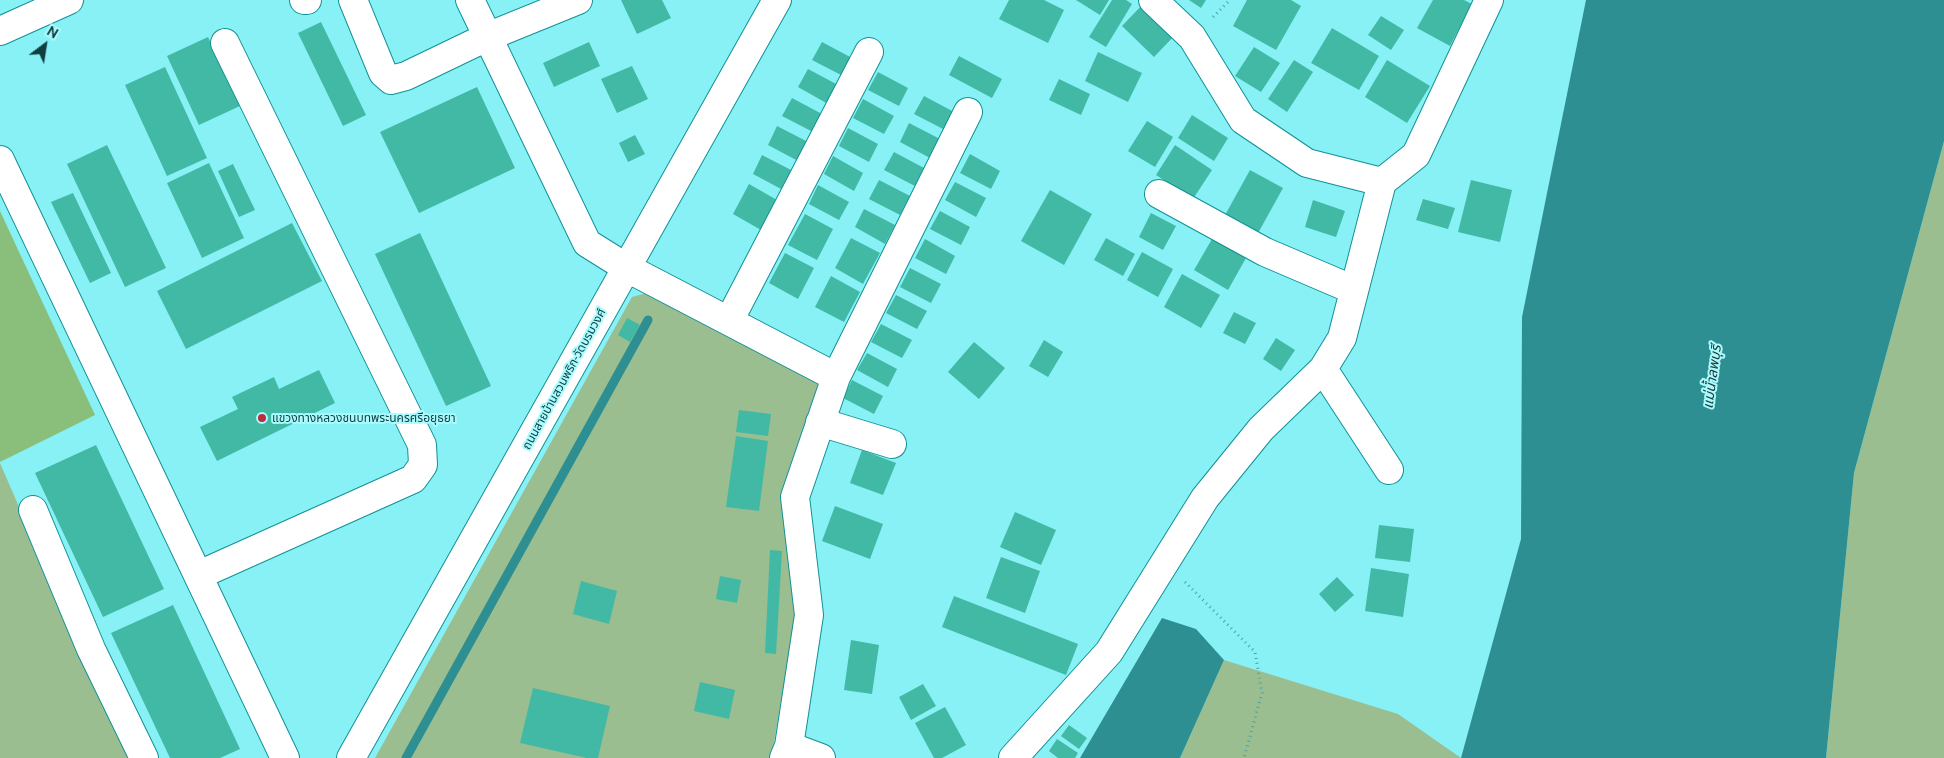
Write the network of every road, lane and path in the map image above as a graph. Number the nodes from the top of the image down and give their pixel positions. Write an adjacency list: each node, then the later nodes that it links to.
1 (70, 0): 8 (street)
2 (353, 0): 9 (street)
3 (470, 0): 9 (street)
4 (578, 0): 9 (street)
5 (777, 0): 16 (street, ถนนสายบ้านสวนพริก-วัดบรมวงศ์)
6 (1153, 0): 14 (street)
7 (1490, 0): 14 (street)
8 (0, 31)
9 (487, 37): 16 (street)
10 (225, 44): 26 (street)
11 (869, 52): 18 (street)
12 (968, 112): 20 (street)
13 (0, 160): 26 (street)
14 (1382, 182): 17 (street)
15 (1159, 194): 17 (street)
16 (627, 268): 18 (street); 30 (street, ถนนสายบ้านสวนพริก-วัดบรมวงศ์)
17 (1354, 290): 19 (street)
18 (729, 321): 20 (street)
19 (1323, 369): 23 (street); 25 (street)
20 (836, 377): 21 (street)
21 (820, 422): 22 (street); 27 (street)
22 (892, 444)
23 (1389, 470)
24 (33, 510): 28 (street)
25 (1165, 562): 32 (street); 33 (path)
26 (199, 575): 29 (street)
27 (786, 752): 31 (street)
28 (144, 758)
29 (285, 758)
30 (351, 758)
31 (821, 758)
32 (1013, 758)
33 (1244, 758)

